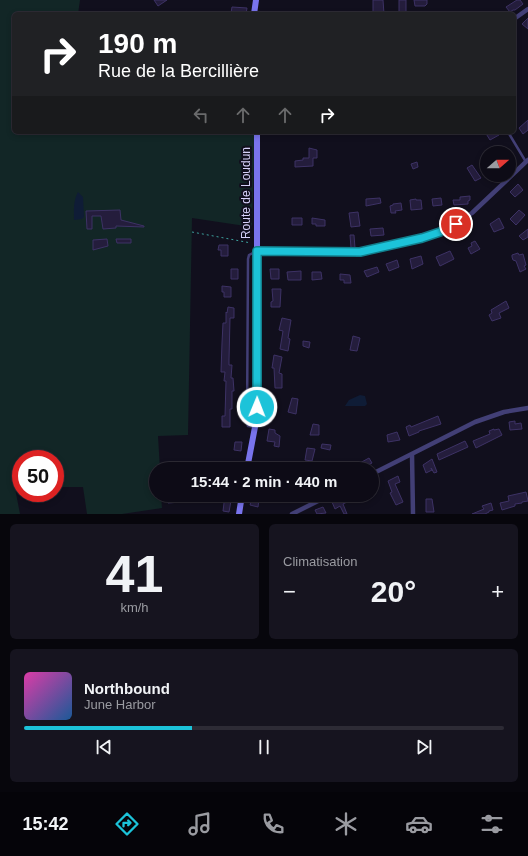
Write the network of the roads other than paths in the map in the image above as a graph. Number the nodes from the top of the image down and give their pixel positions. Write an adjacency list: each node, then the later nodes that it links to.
1 (256, 0): 3 (main road)
2 (528, 9): 4 (street)
3 (254, 12)
4 (516, 18)
5 (257, 134): 8 (main road, Route de Loudun)
6 (509, 134): 7 (lane)
7 (527, 162): 8 (street)
8 (257, 247): 10 (main road, Route de Loudun); 10 (lane)
9 (528, 408): 11 (street)
10 (255, 427): 12 (main road, Route de Loudun)
11 (412, 454): 13 (street); 18 (street)
12 (248, 462)
13 (379, 470)
14 (241, 502): 16 (main road)
15 (316, 502): 17 (street)
16 (239, 514)
17 (292, 514)
18 (413, 514)

